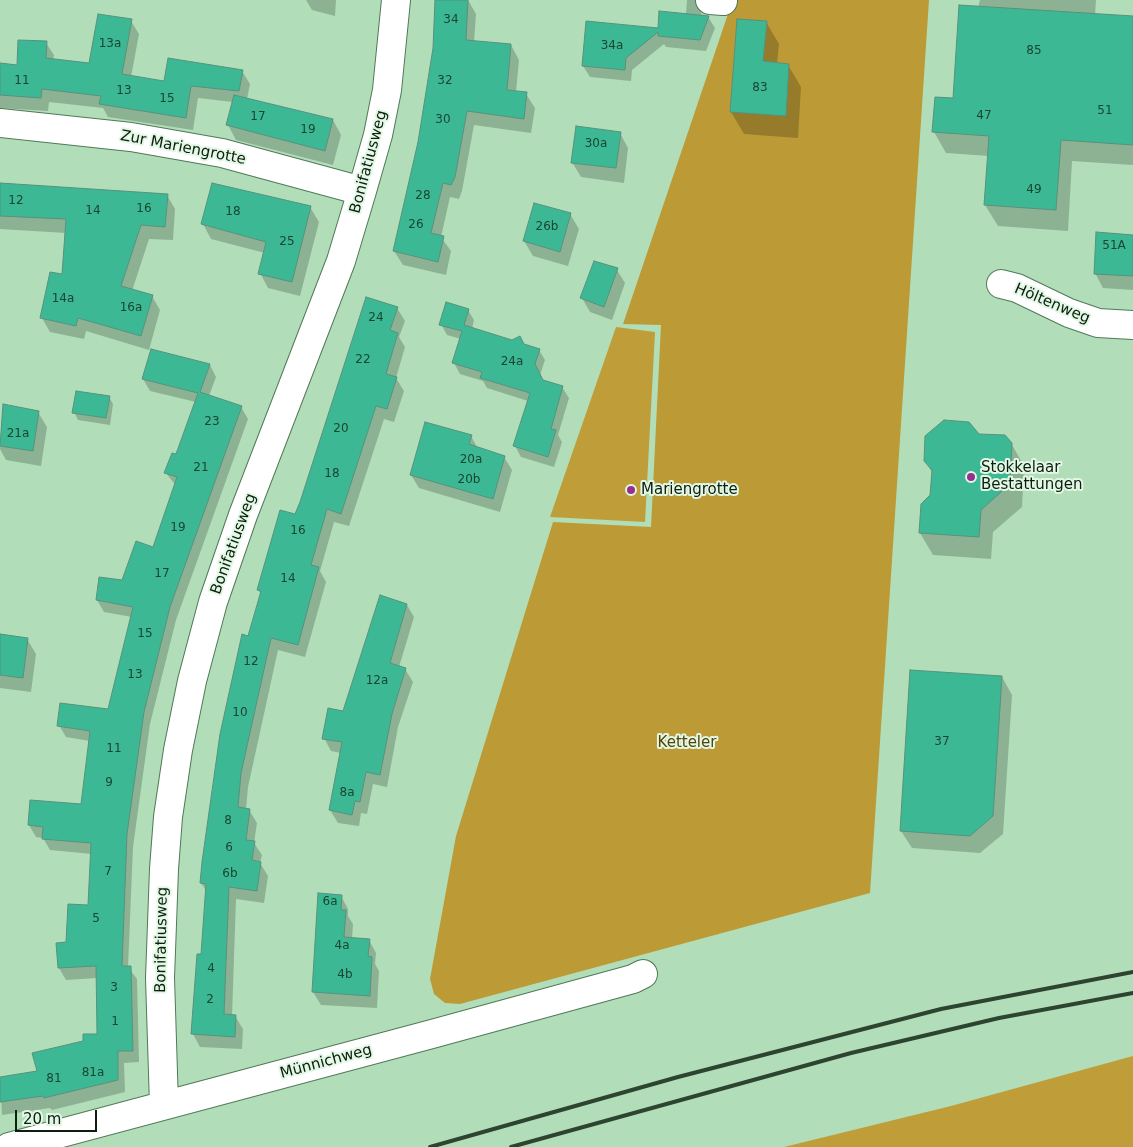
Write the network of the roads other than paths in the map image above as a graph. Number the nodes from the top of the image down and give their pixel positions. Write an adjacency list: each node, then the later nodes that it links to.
1 (396, 0): 3 (street, Bonifatiusweg)
2 (0, 123): 3 (street, Zur Mariengrotte)
3 (362, 191): 7 (street, Bonifatiusweg)
4 (1001, 284): 5 (street, Höltenweg)
5 (1133, 326)
6 (643, 974): 7 (street, Münnichweg)
7 (164, 1105): 8 (street, Münnichweg)
8 (9, 1147)

